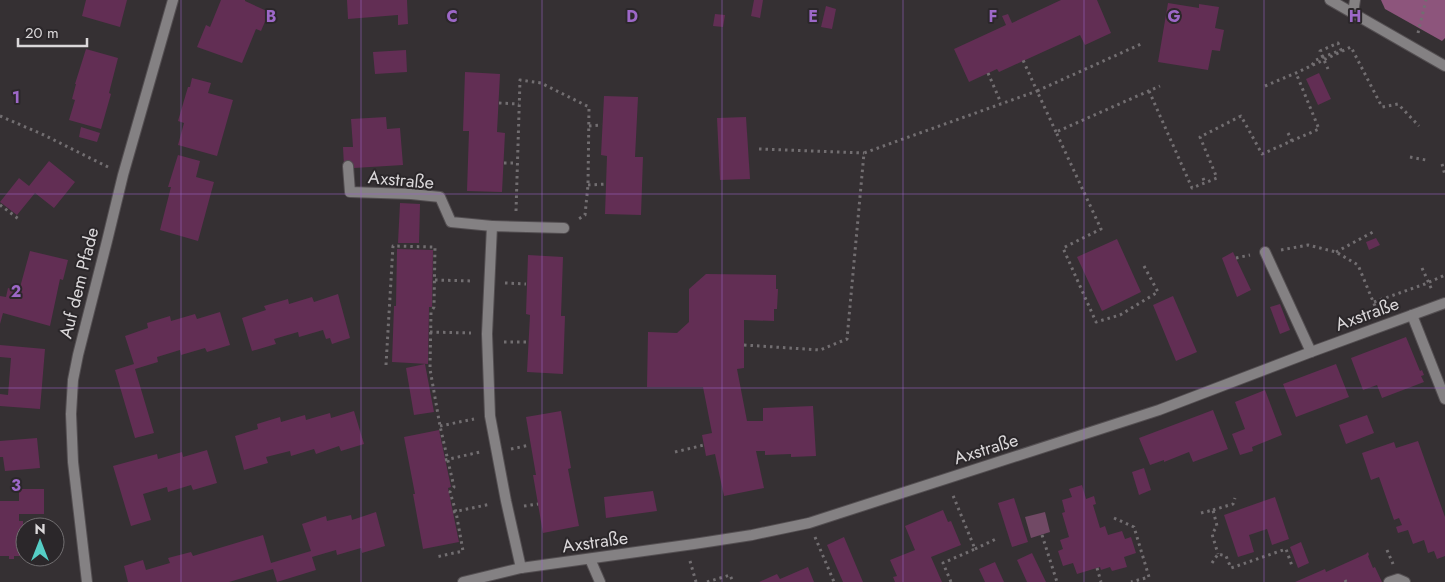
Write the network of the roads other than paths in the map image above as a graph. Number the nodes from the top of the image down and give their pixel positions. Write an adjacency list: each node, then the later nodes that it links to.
1 (173, 0): 16 (street, Auf dem Pfade)
2 (1330, 0): 4 (street)
3 (1355, 0): 4 (street)
4 (1353, 13): 5 (street)
5 (1445, 66)
6 (348, 166): 7 (street, Axstraße)
7 (492, 226): 8 (street, Axstraße); 15 (street)
8 (564, 228)
9 (1264, 252): 12 (street)
10 (1445, 303): 11 (street, Axstraße)
11 (1412, 315): 12 (street, Axstraße); 13 (street)
12 (1311, 352): 14 (street, Axstraße)
13 (1445, 399)
14 (590, 559): 15 (street, Axstraße); 18 (street)
15 (521, 568): 17 (street, Axstraße)
16 (86, 582)
17 (463, 582)
18 (600, 582)
19 (1389, 582): 20 (street)
20 (1405, 582)

